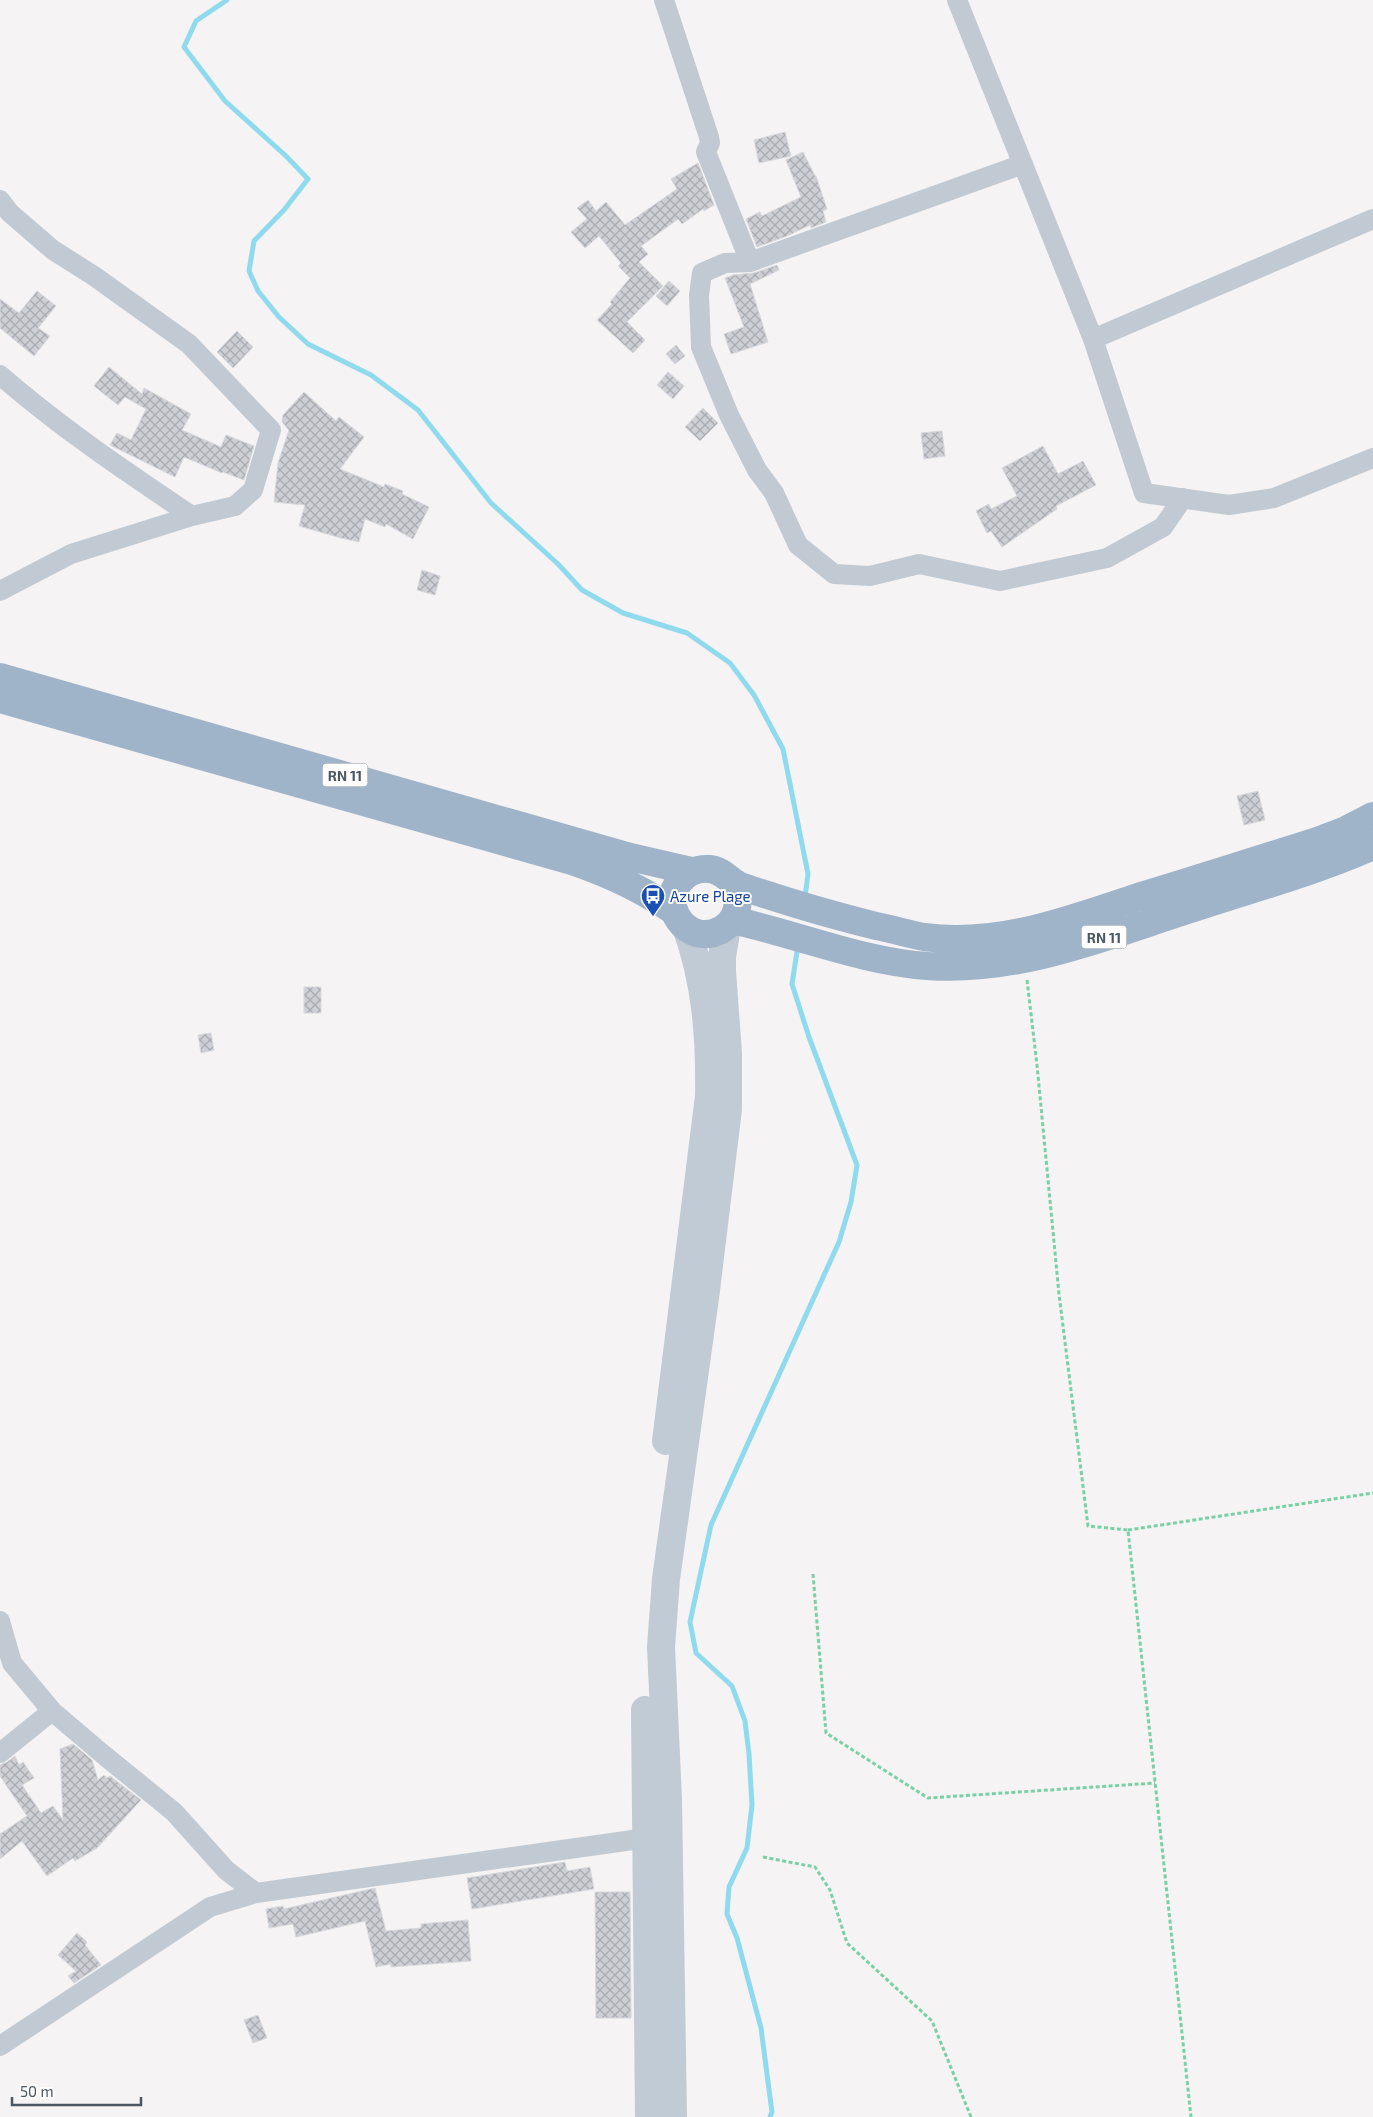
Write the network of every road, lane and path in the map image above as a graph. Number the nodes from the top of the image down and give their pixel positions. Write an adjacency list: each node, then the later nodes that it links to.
1 (664, 0): 6 (street)
2 (957, 0): 3 (street)
3 (1023, 164): 6 (street); 7 (street)
4 (0, 200): 11 (street)
5 (1373, 220): 7 (street)
6 (750, 262): 10 (street)
7 (1093, 339): 10 (street)
8 (0, 375): 11 (street)
9 (1373, 458): 10 (street)
10 (1182, 498)
11 (192, 516): 12 (street)
12 (0, 591)
13 (0, 677): 17 (highway, RN 11)
14 (0, 699): 19 (highway, RN 11)
15 (1373, 816): 18 (highway, RN 11)
16 (1373, 846): 21 (highway, RN 11)
17 (690, 871): 18 (highway); 19 (highway)
18 (733, 884): 20 (highway)
19 (680, 920): 20 (highway); 29 (main road)
20 (739, 924): 21 (highway, RN 11); 34 (main road)
21 (1023, 960): 23 (path)
22 (1373, 1493): 23 (path)
23 (1128, 1530): 28 (path)
24 (813, 1574): 28 (path)
25 (0, 1621): 26 (street)
26 (52, 1711): 27 (street); 31 (street)
27 (0, 1753)
28 (1155, 1783): 36 (path)
29 (648, 1838): 31 (street); 33 (main road)
30 (763, 1857): 35 (path)
31 (256, 1893): 32 (street)
32 (0, 2046)
33 (649, 2117)
34 (673, 2117)
35 (971, 2117)
36 (1191, 2117)

